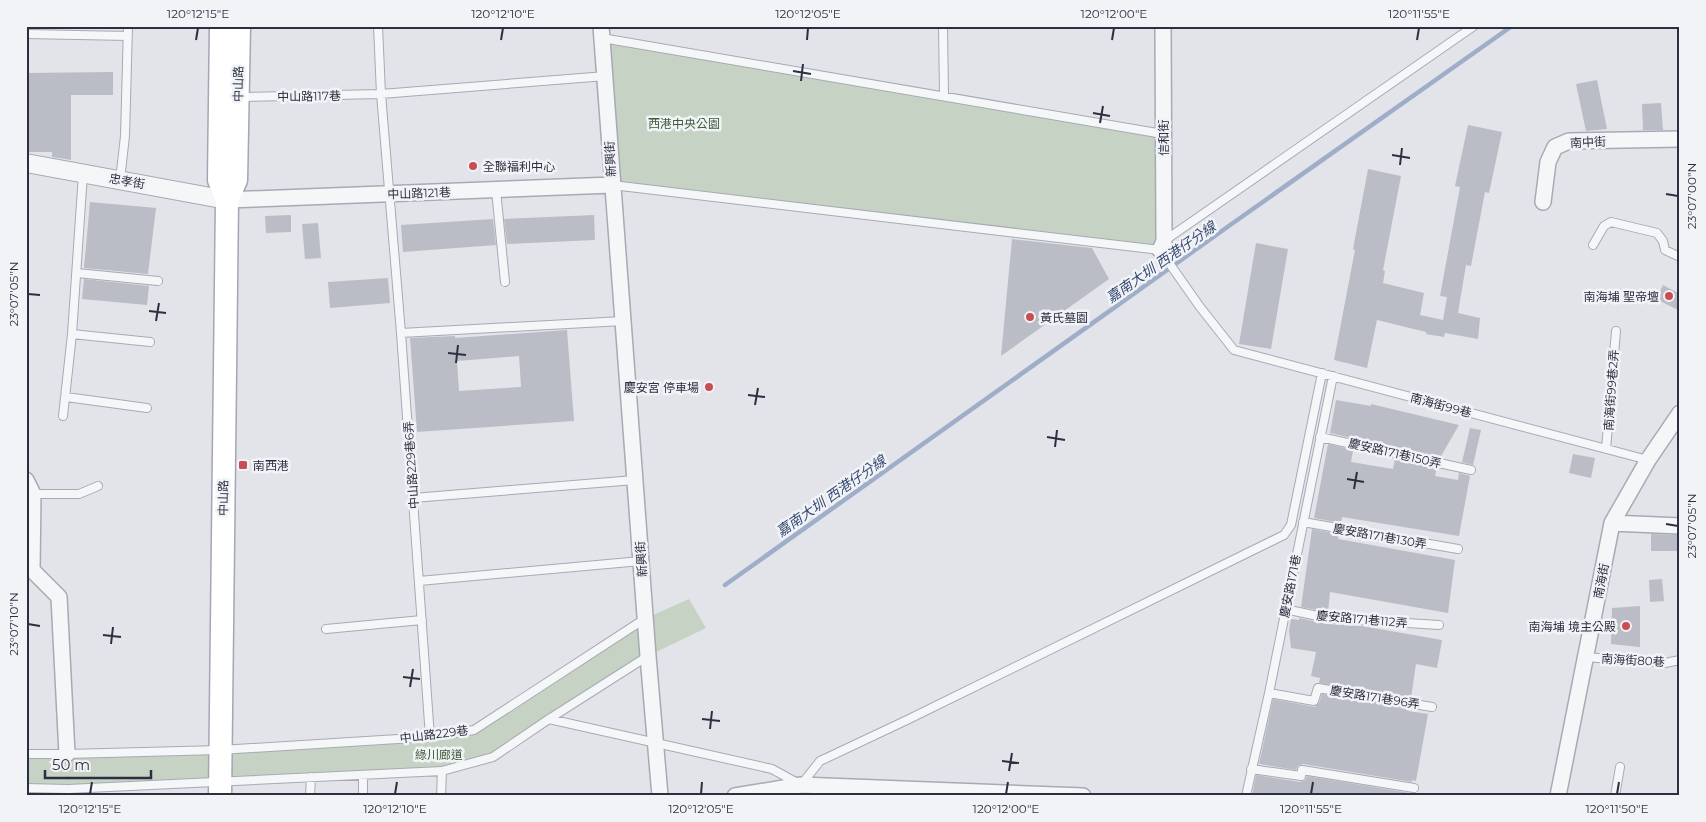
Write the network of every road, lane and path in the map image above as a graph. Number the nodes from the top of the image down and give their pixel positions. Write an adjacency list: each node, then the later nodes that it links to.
1 (128, 26): 10 (lane)
2 (221, 26): 23 (main road, 中山路)
3 (239, 26): 14 (main road, 中山路)
4 (378, 26): 12 (lane, 中山路229巷6弄)
5 (943, 26): 13 (lane)
6 (1163, 26): 15 (street, 信和街)
7 (1474, 26): 26 (lane)
8 (602, 32): 11 (street, 新興街); 13 (lane)
9 (26, 34): 10 (lane)
10 (128, 36): 19 (lane)
11 (606, 76): 12 (lane, 中山路117巷); 20 (street, 新興街)
12 (380, 94): 14 (lane, 中山路117巷); 22 (lane, 中山路229巷6弄)
13 (944, 96): 15 (lane)
14 (238, 97): 23 (main road, 中山路)
15 (1163, 134): 26 (street, 信和街)
16 (1680, 139): 24 (street, 南中街)
17 (26, 163): 18 (street, 忠孝街)
18 (83, 173): 19 (street, 忠孝街); 28 (lane)
19 (120, 180): 23 (street, 忠孝街)
20 (612, 185): 21 (street, 中山路121巷); 26 (lane); 31 (street, 新興街)
21 (496, 190): 22 (street, 中山路121巷); 30 (lane)
22 (389, 194): 23 (street, 中山路121巷); 33 (lane, 中山路229巷6弄)
23 (227, 200): 70 (main road, 中山路)
24 (1543, 202)
25 (1593, 245): 27 (lane)
26 (1162, 246): 36 (lane, 南海街99巷)
27 (1680, 257)
28 (78, 273): 29 (lane); 34 (lane)
29 (158, 281)
30 (505, 282)
31 (623, 321): 33 (lane); 47 (street, 新興街)
32 (1616, 331): 43 (lane, 南海街99巷2弄)
33 (401, 333): 50 (lane, 中山路229巷6弄)
34 (72, 334): 35 (lane); 38 (lane)
35 (150, 342)
36 (1322, 373): 37 (lane, 南海街99巷); 78 (lane)
37 (1333, 376): 42 (lane, 慶安路171巷); 43 (lane, 南海街99巷)
38 (66, 397): 39 (lane); 41 (lane)
39 (147, 408)
40 (1680, 413): 44 (street, 南海街)
41 (63, 416)
42 (1320, 436): 45 (lane, 慶安路171巷150弄); 51 (lane, 慶安路171巷)
43 (1606, 449): 44 (lane, 南海街99巷)
44 (1648, 460): 52 (street, 南海街)
45 (1471, 470)
46 (26, 480): 49 (street)
47 (635, 480): 50 (lane); 55 (street, 新興街)
48 (98, 486): 49 (lane)
49 (33, 494): 72 (street)
50 (413, 498): 56 (lane, 中山路229巷6弄)
51 (1303, 522): 54 (lane, 慶安路171巷130弄); 57 (lane, 慶安路171巷)
52 (1612, 524): 53 (street); 63 (street, 南海街)
53 (1680, 526)
54 (1458, 549)
55 (641, 561): 56 (lane); 58 (street, 新興街)
56 (419, 581): 59 (lane, 中山路229巷6弄)
57 (1285, 610): 60 (lane, 慶安路171巷112弄); 65 (lane, 慶安路171巷)
58 (646, 618): 62 (street, 新興街); 68 (lane, 中山路229巷)
59 (422, 620): 61 (lane); 68 (lane, 中山路229巷6弄)
60 (1439, 625)
61 (326, 629)
62 (648, 656): 67 (lane); 69 (street, 新興街)
63 (1585, 657): 64 (lane, 南海街80巷); 90 (street, 南海街)
64 (1680, 660)
65 (1268, 693): 66 (lane, 慶安路171巷96弄); 74 (lane, 慶安路171巷)
66 (1432, 707)
67 (549, 719): 69 (lane); 75 (lane)
68 (430, 737): 70 (lane, 中山路229巷)
69 (655, 744): 78 (lane); 86 (street, 新興街)
70 (220, 750): 72 (lane, 中山路229巷); 80 (main road, 中山路)
71 (26, 754): 72 (lane, 中山路229巷)
72 (67, 754): 82 (path)
73 (1620, 767): 91 (lane)
74 (1251, 769): 81 (lane); 89 (lane, 慶安路171巷)
75 (442, 771): 76 (lane); 85 (lane)
76 (363, 775): 77 (lane); 84 (lane)
77 (311, 776): 80 (lane); 83 (lane)
78 (801, 785): 87 (street); 88 (street)
79 (26, 788): 82 (lane)
80 (220, 788): 82 (lane)
81 (1414, 788)
82 (68, 789)
83 (310, 796)
84 (363, 796)
85 (441, 796)
86 (660, 796)
87 (736, 796)
88 (1083, 796)
89 (1246, 796)
90 (1558, 796)
91 (1615, 796)

